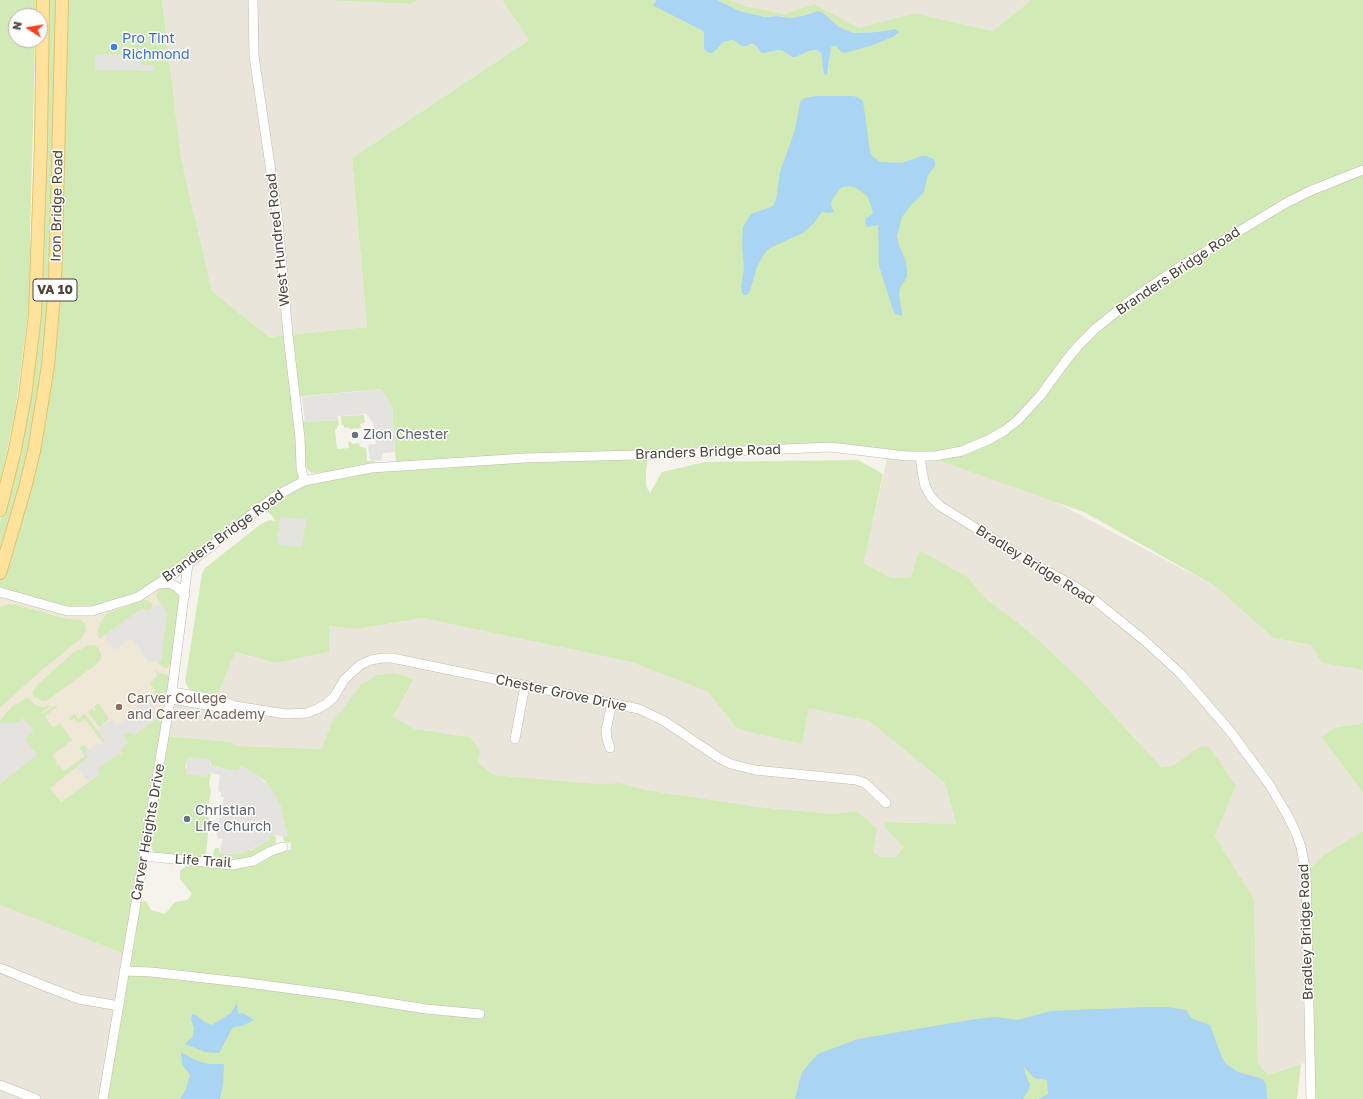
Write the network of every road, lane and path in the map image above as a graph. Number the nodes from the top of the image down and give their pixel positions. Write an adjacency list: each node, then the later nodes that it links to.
1 (43, 0): 7 (main road, Iron Bridge Road / VA 10)
2 (62, 0): 9 (main road, Iron Bridge Road / VA 10)
3 (253, 0): 6 (street, West Hundred Road)
4 (1363, 170): 5 (street, Branders Bridge Road)
5 (920, 456): 6 (street, Branders Bridge Road); 28 (street, Bradley Bridge Road)
6 (304, 481): 8 (street, Branders Bridge Road)
7 (0, 510)
8 (188, 564): 10 (street, Branders Bridge Road); 12 (street, Carver Heights Drive)
9 (0, 573)
10 (158, 584): 11 (street, Branders Bridge Road); 12 (street)
11 (0, 592)
12 (185, 595): 14 (street, Carver Heights Drive)
13 (526, 685): 14 (street, Chester Grove Drive); 15 (street, Chester Grove Drive); 16 (street)
14 (171, 696): 20 (street, Carver Heights Drive)
15 (612, 703): 17 (street); 18 (street, Chester Grove Drive)
16 (515, 739)
17 (610, 748)
18 (886, 803)
19 (283, 846): 20 (street, Life Trail)
20 (144, 856): 22 (street, Carver Heights Drive)
21 (0, 968): 23 (street)
22 (124, 971): 23 (street, Carver Heights Drive); 24 (street)
23 (119, 1006): 27 (street, Carver Heights Drive)
24 (480, 1014)
25 (0, 1085): 26 (street)
26 (36, 1099)
27 (103, 1099)
28 (1311, 1099)

